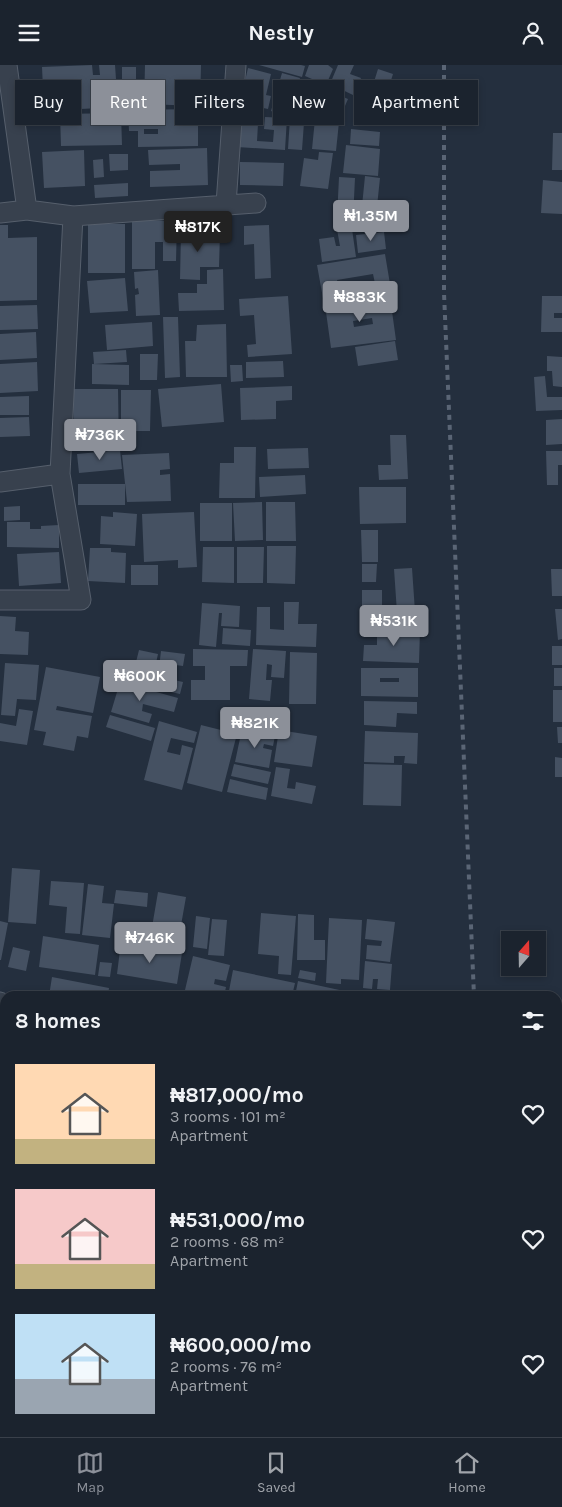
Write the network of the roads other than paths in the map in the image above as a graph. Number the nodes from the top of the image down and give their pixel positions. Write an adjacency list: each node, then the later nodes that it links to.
1 (6, 65): 3 (street)
2 (236, 65): 5 (street)
3 (5, 90): 6 (street)
4 (256, 203): 5 (street)
5 (226, 205): 8 (street)
6 (27, 211): 7 (street); 8 (street)
7 (0, 213)
8 (73, 216): 9 (street)
9 (60, 474): 10 (street); 11 (street)
10 (0, 482)
11 (0, 600)

